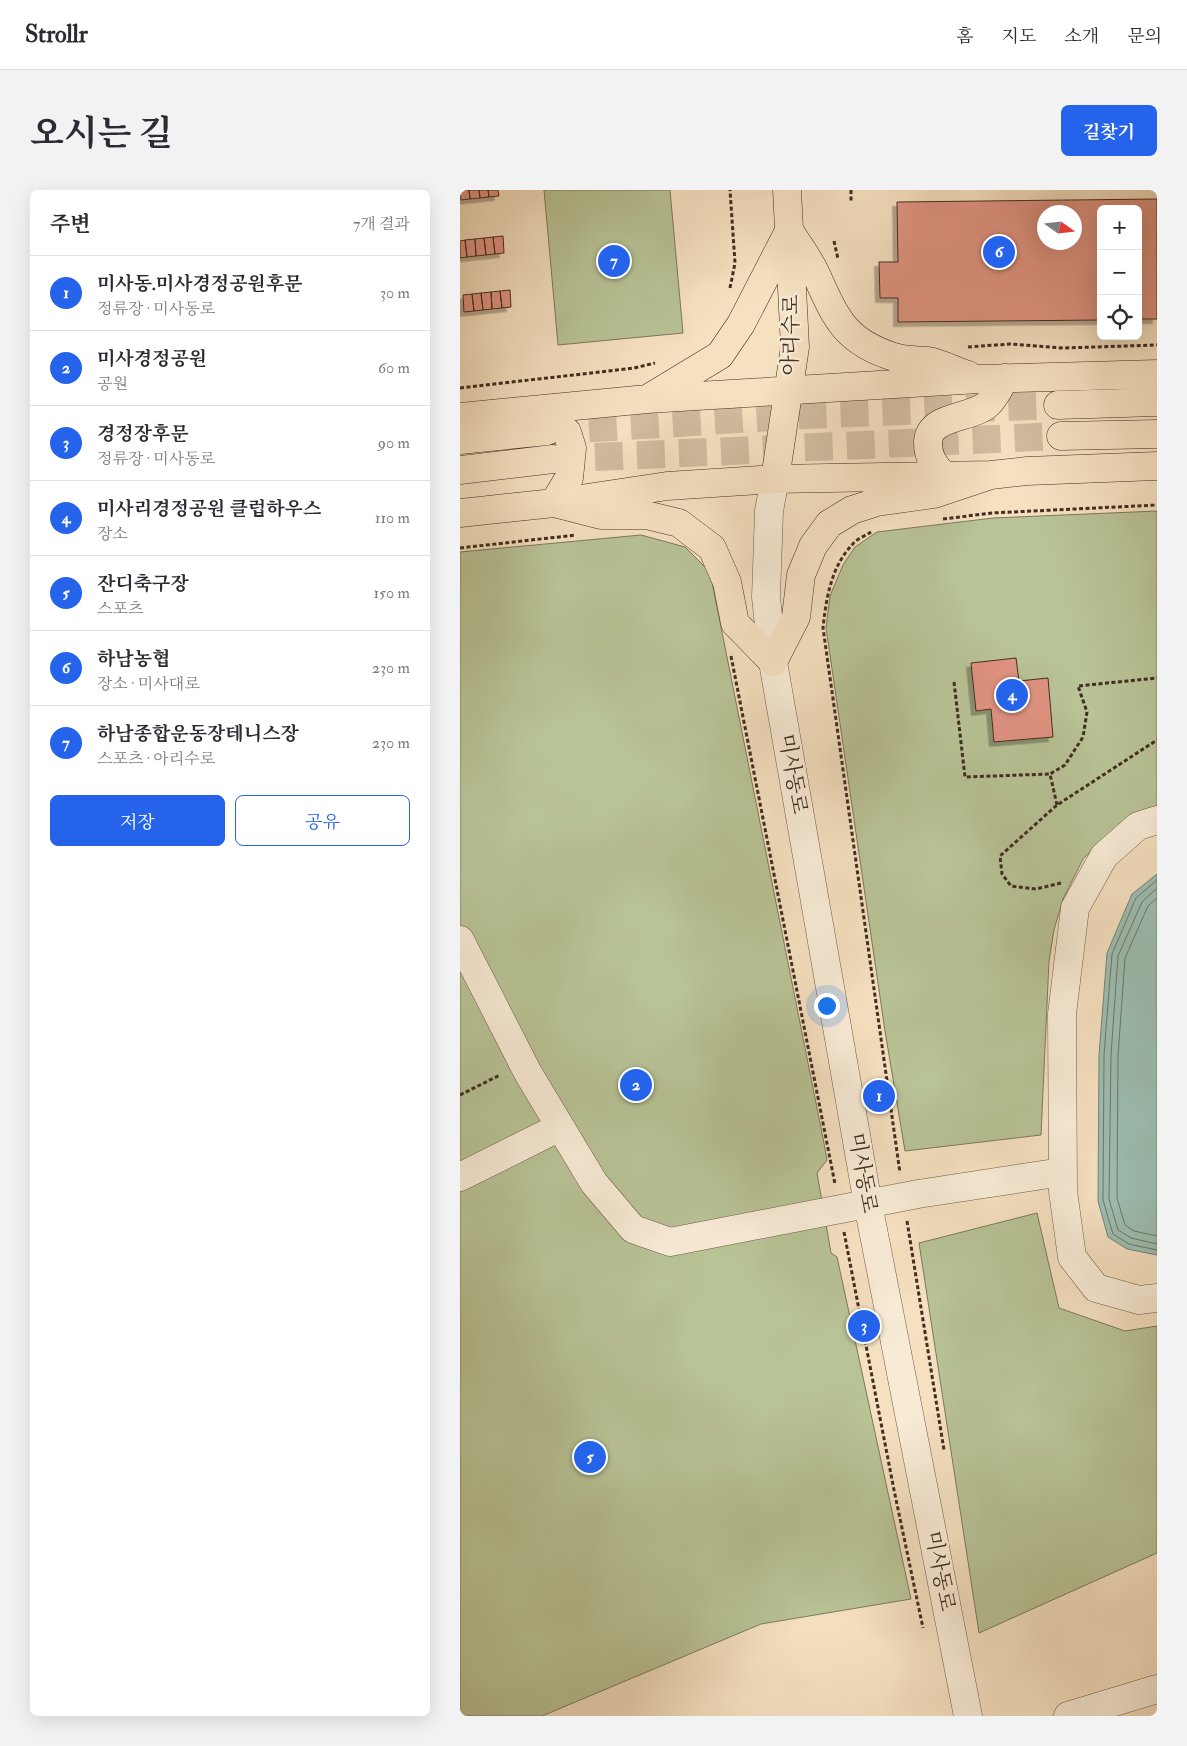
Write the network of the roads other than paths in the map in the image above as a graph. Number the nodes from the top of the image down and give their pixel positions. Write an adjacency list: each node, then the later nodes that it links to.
1 (787, 190): 2 (main road, 아리수로)
2 (789, 230): 5 (main road); 6 (main road, 아리수로); 7 (main road)
3 (1157, 374): 4 (main road)
4 (1005, 378): 5 (main road); 19 (main road)
5 (978, 379): 6 (main road)
6 (790, 391): 7 (main road); 20 (main road, 아리수로)
7 (647, 399): 11 (main road)
8 (1157, 402): 9 (main road)
9 (1058, 405)
10 (460, 417): 11 (main road)
11 (545, 420): 14 (main road); 21 (main road)
12 (1157, 434): 13 (main road)
13 (1061, 436)
14 (460, 440)
15 (553, 459): 17 (main road)
16 (1157, 466): 18 (main road)
17 (460, 470)
18 (991, 475): 19 (main road); 23 (main road)
19 (944, 476): 20 (main road)
20 (775, 479): 21 (main road); 23 (street, 미사동로)
21 (554, 504): 22 (main road); 23 (main road)
22 (460, 513)
23 (773, 662): 29 (street, 미사동로)
24 (1157, 820): 27 (street)
25 (460, 940): 26 (street)
26 (560, 1127): 28 (street); 29 (street)
27 (1062, 1172): 29 (street); 30 (street)
28 (460, 1177)
29 (868, 1204): 32 (street, 미사동로)
30 (1157, 1298)
31 (1157, 1689): 33 (street)
32 (968, 1716)
33 (1068, 1716)

